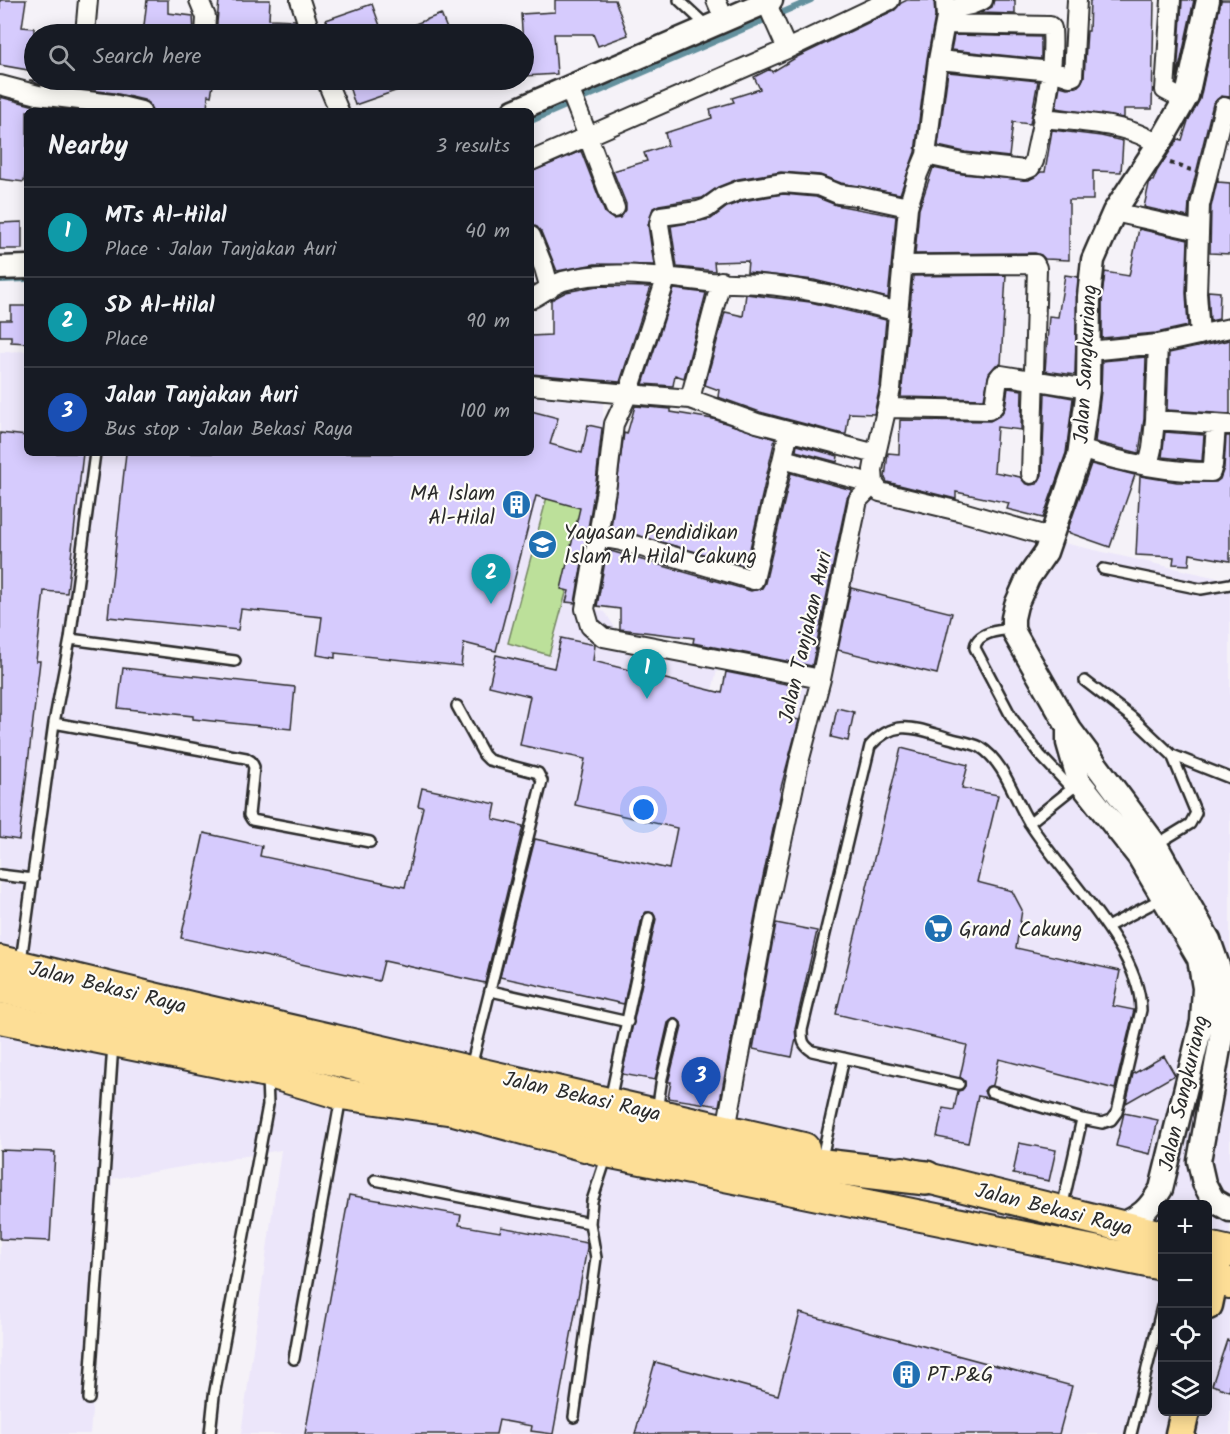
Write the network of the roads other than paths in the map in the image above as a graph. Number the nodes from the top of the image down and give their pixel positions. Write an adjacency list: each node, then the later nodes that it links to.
1 (88, 0): 13 (street)
2 (199, 0): 14 (street)
3 (300, 0): 15 (street)
4 (679, 0): 16 (lane)
5 (716, 0): 16 (street)
6 (890, 0): 17 (street)
7 (983, 0): 12 (street)
8 (1077, 0): 19 (street)
9 (1171, 0): 23 (street)
10 (1208, 0): 23 (street, Jalan Sangkuriang)
11 (769, 5): 16 (street); 17 (street)
12 (946, 11): 18 (street); 19 (street)
13 (86, 24)
14 (206, 24)
15 (308, 24)
16 (717, 24): 22 (street)
17 (786, 46): 30 (street)
18 (938, 60): 19 (street); 33 (street)
19 (1052, 71): 29 (street)
20 (0, 85): 24 (street)
21 (330, 90): 26 (street)
22 (571, 93): 27 (street); 30 (street)
23 (1185, 100): 32 (street, Jalan Sangkuriang)
24 (90, 106): 25 (street)
25 (110, 108)
26 (338, 108)
27 (524, 108)
28 (1230, 109): 31 (street)
29 (1042, 118): 32 (street); 33 (street)
30 (589, 134): 34 (street); 36 (street)
31 (1222, 144): 38 (street)
32 (1154, 151): 37 (street, Jalan Sangkuriang)
33 (926, 155): 35 (street)
34 (534, 160)
35 (908, 207): 40 (street); 43 (street)
36 (615, 208)
37 (1114, 212): 38 (street); 51 (street, Jalan Sangkuriang)
38 (1199, 231): 49 (street)
39 (534, 243): 45 (street)
40 (902, 265): 47 (street); 52 (street)
41 (24, 267): 42 (street)
42 (0, 268)
43 (667, 276): 44 (street); 45 (street); 55 (street)
44 (721, 281): 47 (street); 56 (street)
45 (550, 289): 46 (street)
46 (534, 297)
47 (898, 312): 57 (street)
48 (1230, 328): 49 (street)
49 (1200, 335): 50 (street)
50 (1158, 344): 51 (street); 58 (street)
51 (1089, 351): 54 (street, Jalan Sangkuriang)
52 (1035, 382): 54 (street); 57 (street); 66 (street)
53 (534, 385): 55 (street)
54 (1088, 389): 61 (street, Jalan Sangkuriang)
55 (628, 394): 56 (street); 68 (street)
56 (690, 399): 60 (street)
57 (887, 408): 62 (street)
58 (1155, 420): 59 (street); 65 (street)
59 (1223, 425): 65 (street)
60 (789, 431): 62 (street); 64 (street)
61 (1080, 448): 65 (street); 69 (street, Jalan Sangkuriang)
62 (876, 454): 67 (street)
63 (95, 456): 73 (lane)
64 (783, 459): 67 (street); 68 (street)
65 (1148, 466)
66 (1031, 474)
67 (874, 484): 69 (street); 75 (street, Jalan Tanjakan Auri)
68 (598, 537): 75 (street)
69 (1050, 537): 72 (street, Jalan Sangkuriang)
70 (1104, 569): 71 (lane)
71 (1230, 584)
72 (1005, 629): 79 (street, Jalan Sangkuriang); 82 (lane)
73 (70, 639): 74 (lane); 78 (lane)
74 (235, 661)
75 (821, 679): 107 (street, Jalan Tanjakan Auri)
76 (1085, 681): 80 (lane)
77 (457, 706): 93 (lane)
78 (54, 723): 84 (lane); 87 (lane)
79 (1068, 727): 82 (street, Jalan Sangkuriang); 85 (street, Jalan Sangkuriang)
80 (1172, 755): 81 (lane); 85 (lane)
81 (1230, 778)
82 (1075, 785): 83 (lane); 85 (street, Jalan Sangkuriang)
83 (1029, 824): 90 (lane); 98 (lane)
84 (370, 842)
85 (1147, 851): 88 (street, Jalan Sangkuriang); 92 (street, Jalan Sangkuriang)
86 (0, 875): 87 (lane)
87 (33, 879): 91 (lane)
88 (1164, 897): 90 (lane); 92 (street, Jalan Sangkuriang)
89 (649, 918): 95 (lane)
90 (1107, 927): 105 (lane)
91 (7, 971): 99 (highway, Jalan Bekasi Raya); 106 (highway)
92 (1215, 987): 111 (street); 114 (street, Jalan Sangkuriang)
93 (491, 991): 95 (lane); 99 (lane)
94 (0, 1018): 97 (highway, Jalan Bekasi Raya)
95 (628, 1022): 106 (lane)
96 (675, 1025): 104 (lane)
97 (113, 1042): 100 (highway, Jalan Bekasi Raya); 121 (lane)
98 (843, 1058): 101 (lane); 108 (lane)
99 (470, 1071): 106 (highway, Jalan Bekasi Raya)
100 (267, 1072): 103 (highway, Jalan Bekasi Raya); 124 (lane)
101 (959, 1084)
102 (991, 1092): 105 (lane)
103 (341, 1095): 106 (highway, Jalan Bekasi Raya); 120 (lane)
104 (656, 1113): 106 (highway, Jalan Bekasi Raya); 107 (highway, Jalan Bekasi Raya)
105 (1082, 1119): 112 (lane)
106 (606, 1126): 109 (highway); 113 (lane); 117 (highway, Jalan Bekasi Raya)
107 (726, 1129): 108 (highway, Jalan Bekasi Raya)
108 (823, 1153): 109 (highway, Jalan Bekasi Raya)
109 (926, 1178): 112 (highway, Jalan Bekasi Raya)
110 (375, 1180): 113 (lane)
111 (1230, 1210)
112 (1062, 1211): 114 (highway, Jalan Bekasi Raya)
113 (590, 1222): 123 (lane)
114 (1120, 1225): 115 (highway, Jalan Bekasi Raya)
115 (1158, 1235)
116 (1219, 1250): 118 (main road)
117 (1158, 1264)
118 (1215, 1286)
119 (1162, 1308): 125 (lane)
120 (294, 1359)
121 (89, 1399)
122 (1184, 1416): 126 (main road)
123 (574, 1417)
124 (210, 1434)
125 (1131, 1434)
126 (1180, 1434)

